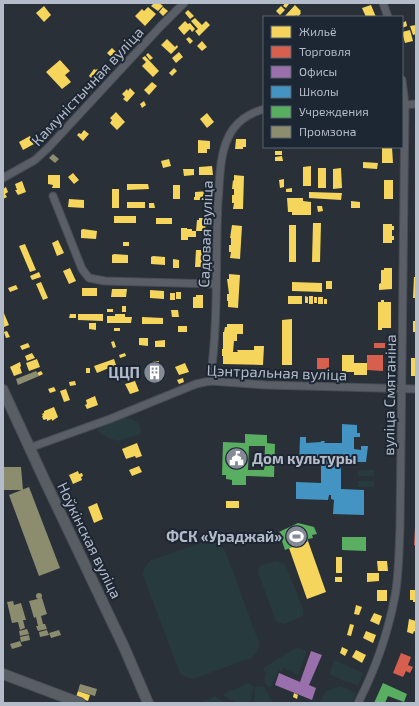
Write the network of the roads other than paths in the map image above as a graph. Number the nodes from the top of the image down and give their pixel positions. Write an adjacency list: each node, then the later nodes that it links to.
1 (184, 3): 8 (street, Камуністычная вуліца)
2 (383, 3): 3 (street)
3 (388, 16)
4 (403, 88): 6 (street, вуліца Смятаніна)
5 (416, 104): 6 (street)
6 (405, 105): 12 (street, вуліца Смятаніна)
7 (263, 108): 10 (street, Садовая вуліца)
8 (3, 178)
9 (53, 196): 10 (street)
10 (216, 284): 11 (street, Садовая вуліца)
11 (210, 381): 12 (street, Цэнтральная вуліца); 15 (street, Цэнтральная вуліца)
12 (402, 389): 13 (street, Цэнтральная вуліца); 19 (street, вуліца Смятаніна)
13 (416, 389)
14 (3, 390): 15 (main road, Ноўкінская вуліца)
15 (29, 448): 18 (main road, Ноўкінская вуліца)
16 (3, 674): 17 (main road)
17 (80, 703)
18 (148, 703)
19 (358, 703)

